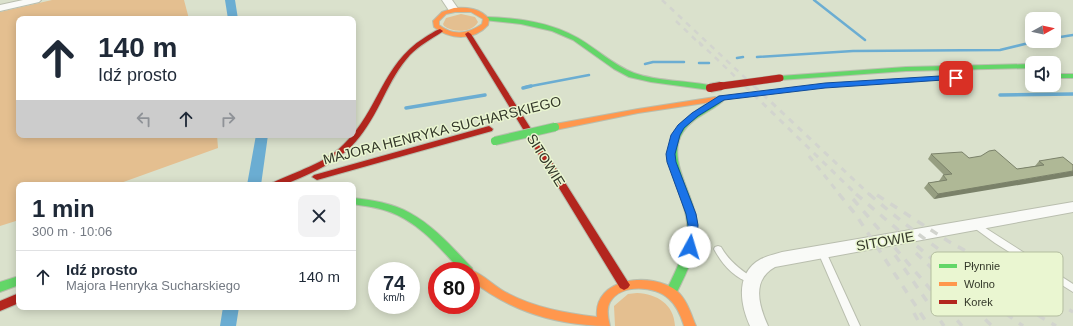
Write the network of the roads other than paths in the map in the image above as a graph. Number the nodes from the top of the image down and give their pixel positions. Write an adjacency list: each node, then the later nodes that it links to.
1 (36, 0): 3 (street)
2 (447, 0): 4 (street)
3 (0, 8)
4 (454, 10): 5 (main road); 6 (main road)
5 (486, 19): 7 (main road); 13 (main road)
6 (440, 31): 7 (main road); 18 (main road)
7 (468, 34): 34 (main road, SITOWIE)
8 (1025, 66): 13 (main road, bridge)
9 (1061, 76): 10 (main road)
10 (1073, 76)
11 (960, 77): 12 (main road)
12 (975, 77)
13 (710, 88): 14 (main road)
14 (677, 92)
15 (534, 119): 16 (main road, MAJORA HENRYKA SUCHARSKIEGO)
16 (512, 124)
17 (493, 129): 22 (main road, MAJORA HENRYKA SUCHARSKIEGO)
18 (356, 138)
19 (356, 138): 21 (main road)
20 (492, 142): 37 (main road, MAJORA HENRYKA SUCHARSKIEGO, bridge)
21 (283, 182)
22 (299, 182)
23 (356, 201): 29 (main road)
24 (1073, 207): 25 (street, SITOWIE)
25 (976, 225): 27 (street, SITOWIE); 28 (lane)
26 (718, 249): 30 (lane)
27 (822, 252): 30 (street, SITOWIE); 43 (lane)
28 (1016, 252)
29 (459, 262)
30 (751, 280): 42 (street)
31 (16, 281): 35 (main road)
32 (1063, 282): 36 (lane)
33 (480, 283): 40 (main road)
34 (624, 285): 37 (main road); 40 (main road)
35 (0, 287)
36 (1073, 288)
37 (671, 293): 41 (main road)
38 (16, 299): 39 (main road)
39 (0, 306)
40 (603, 325)
41 (690, 326)
42 (760, 326)
43 (855, 326)

